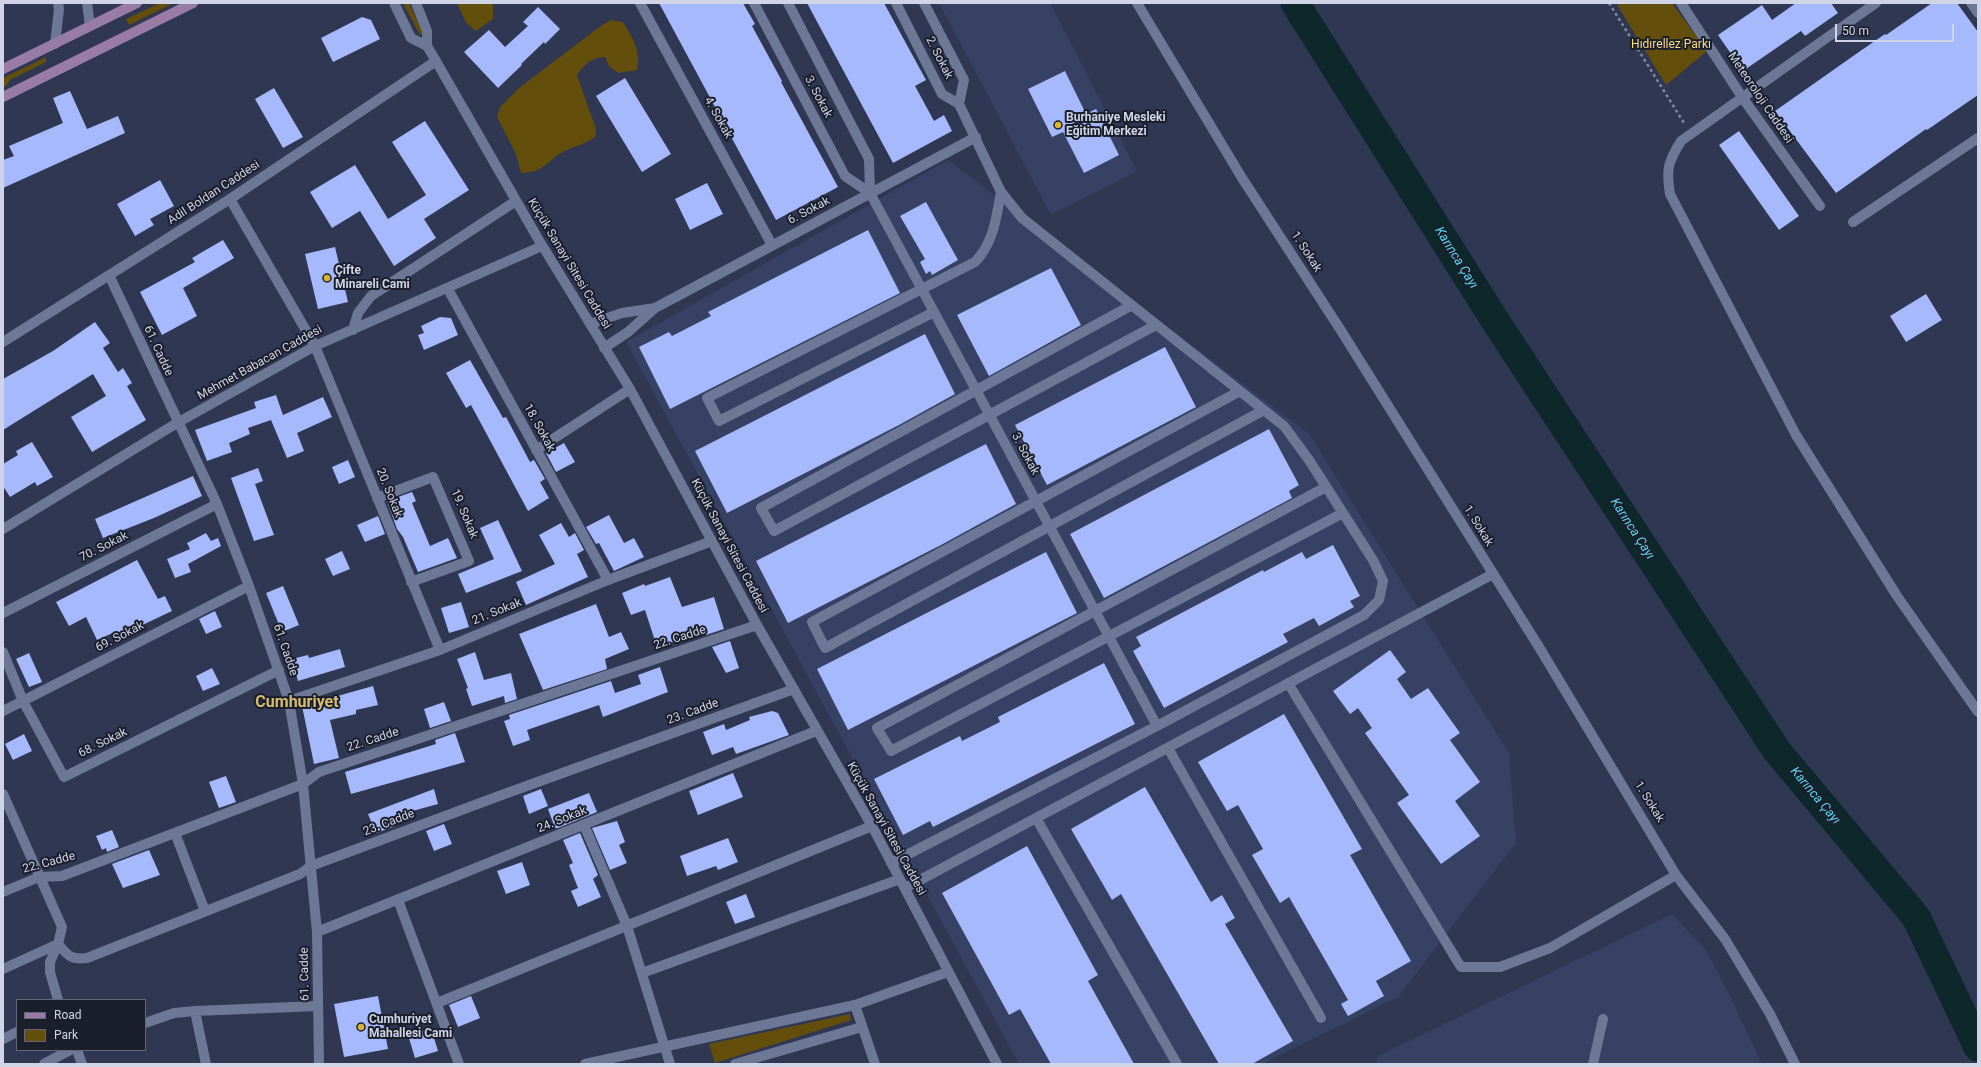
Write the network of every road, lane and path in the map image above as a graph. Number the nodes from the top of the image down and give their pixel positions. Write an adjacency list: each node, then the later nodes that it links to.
1 (58, 3): 20 (street)
2 (87, 3): 19 (street)
3 (137, 3): 19 (main road)
4 (193, 3): 24 (main road)
5 (394, 3): 21 (street, Küçük Sanayi Sitesi Caddesi)
6 (416, 3): 21 (street, Küçük Sanayi Sitesi Caddesi)
7 (640, 3): 36 (street, 4. Sokak)
8 (754, 3): 31 (street, 3. Sokak)
9 (788, 3): 31 (street, 3. Sokak)
10 (896, 3): 26 (street, 2. Sokak)
11 (924, 3): 26 (street, 2. Sokak)
12 (1137, 3): 65 (street, 1. Sokak)
13 (1609, 3): 27 (path)
14 (1681, 3): 25 (street, Meteoroloji Caddesi)
15 (1876, 3): 17 (street)
16 (1971, 3): 18 (street)
17 (1864, 6): 25 (street)
18 (1978, 13)
19 (90, 26): 20 (main road)
20 (55, 44): 23 (main road)
21 (427, 46): 22 (street, Küçük Sanayi Sitesi Caddesi)
22 (436, 61): 32 (street, Adil Boldan Caddesi); 33 (street, Küçük Sanayi Sitesi Caddesi)
23 (3, 69)
24 (3, 97)
25 (1742, 97): 27 (street); 34 (street, Meteoroloji Caddesi)
26 (959, 104): 28 (street)
27 (1691, 134): 81 (street)
28 (976, 137): 30 (street); 31 (street, 6. Sokak)
29 (1978, 138): 35 (street)
30 (1001, 192): 39 (street); 41 (street)
31 (870, 193): 36 (street, 6. Sokak); 39 (street, 3. Sokak)
32 (230, 199): 38 (street, Adil Boldan Caddesi); 48 (street, 20. Sokak)
33 (516, 201): 37 (street, Küçük Sanayi Sitesi Caddesi); 46 (street)
34 (1820, 206)
35 (1853, 222)
36 (772, 245): 42 (street, 6. Sokak)
37 (542, 246): 40 (street, Mehmet Babacan Caddesi); 44 (street, Küçük Sanayi Sitesi Caddesi)
38 (109, 275): 47 (street, Adil Boldan Caddesi); 55 (street, 61. Cadde)
39 (922, 288): 43 (street, 3. Sokak); 43 (street)
40 (448, 289): 46 (street, Mehmet Babacan Caddesi); 56 (street, 18. Sokak)
41 (1132, 305): 45 (street); 51 (street)
42 (655, 308): 44 (street); 49 (street)
43 (934, 312): 51 (street, 3. Sokak)
44 (590, 324): 49 (street, Küçük Sanayi Sitesi Caddesi)
45 (1156, 325): 52 (street); 54 (street)
46 (353, 330): 48 (street, Mehmet Babacan Caddesi)
47 (3, 342)
48 (315, 346): 55 (street, Mehmet Babacan Caddesi); 58 (street, 20. Sokak)
49 (604, 348): 50 (street, Küçük Sanayi Sitesi Caddesi)
50 (630, 389): 56 (street); 64 (street, Küçük Sanayi Sitesi Caddesi)
51 (976, 390): 54 (street, 3. Sokak); 54 (street)
52 (1240, 391): 53 (street); 59 (street)
53 (1264, 410): 57 (street); 62 (street)
54 (989, 415): 59 (street, 3. Sokak)
55 (177, 424): 60 (street, 61. Cadde); 63 (street, Mehmet Babacan Caddesi)
56 (536, 450): 66 (street, 18. Sokak)
57 (1326, 487): 61 (street); 69 (street)
58 (377, 498): 67 (street, 20. Sokak); 67 (street, 19. Sokak)
59 (1036, 501): 62 (street, 3. Sokak); 62 (street)
60 (217, 504): 68 (street, 61. Cadde); 70 (street, 70. Sokak)
61 (1343, 513): 72 (street); 82 (street)
62 (1049, 526): 69 (street, 3. Sokak)
63 (3, 529)
64 (712, 541): 66 (street, 21. Sokak); 71 (street, Küçük Sanayi Sitesi Caddesi)
65 (1493, 574): 76 (street); 93 (street, 1. Sokak)
66 (608, 580): 73 (street, 21. Sokak)
67 (411, 582): 73 (street, 20. Sokak)
68 (249, 586): 75 (street, 61. Cadde); 78 (street, 69. Sokak)
69 (1095, 611): 72 (street, 3. Sokak); 72 (street)
70 (3, 613)
71 (757, 625): 77 (street, Küçük Sanayi Sitesi Caddesi); 85 (street, 22. Cadde)
72 (1108, 636): 82 (street, 3. Sokak)
73 (440, 650): 79 (street, 21. Sokak)
74 (3, 652): 78 (street, 68. Sokak)
75 (279, 670): 78 (street, 68. Sokak); 79 (street, 61. Cadde)
76 (1288, 683): 84 (street); 93 (street)
77 (794, 689): 83 (street, Küçük Sanayi Sitesi Caddesi); 92 (street, 23. Cadde)
78 (23, 701): 80 (street, 69. Sokak)
79 (289, 701): 85 (street, 61. Cadde)
80 (3, 711)
81 (1978, 712)
82 (1157, 726): 91 (street)
83 (816, 731): 88 (street, 24. Sokak); 89 (street, Küçük Sanayi Sitesi Caddesi)
84 (1168, 748): 87 (street); 111 (street)
85 (303, 784): 90 (street, 22. Cadde); 92 (street, 61. Cadde)
86 (3, 794): 94 (street)
87 (1036, 818): 96 (street); 130 (street)
88 (584, 825): 98 (street, 24. Sokak); 100 (street)
89 (872, 826): 91 (street, Küçük Sanayi Sitesi Caddesi); 100 (street)
90 (175, 832): 94 (street, 22. Cadde); 99 (street)
91 (891, 863): 95 (street, Küçük Sanayi Sitesi Caddesi)
92 (311, 866): 99 (street, 23. Cadde); 101 (street, 61. Cadde)
93 (1676, 875): 132 (street, 1. Sokak)
94 (39, 877): 97 (street, 22. Cadde); 102 (street)
95 (900, 879): 96 (street, Küçük Sanayi Sitesi Caddesi); 105 (street)
96 (905, 888): 104 (street, Küçük Sanayi Sitesi Caddesi)
97 (3, 892)
98 (398, 900): 101 (street, 24. Sokak); 107 (street)
99 (205, 911): 102 (street, 23. Cadde)
100 (627, 926): 105 (street); 107 (street)
101 (317, 932): 109 (street, 61. Cadde)
102 (58, 944): 103 (street); 106 (street)
103 (3, 969)
104 (948, 972): 108 (street); 129 (street, Küçük Sanayi Sitesi Caddesi)
105 (642, 973): 117 (street)
106 (58, 999)
107 (437, 1003): 124 (street)
108 (854, 1005): 114 (street); 117 (street)
109 (318, 1006): 110 (street); 123 (street, 61. Cadde)
110 (195, 1011): 113 (street); 122 (street)
111 (1321, 1018)
112 (1602, 1019): 131 (street)
113 (146, 1023)
114 (862, 1027): 127 (street); 128 (street)
115 (16, 1032): 116 (street)
116 (3, 1039)
117 (665, 1045): 125 (street); 126 (street)
118 (68, 1051): 120 (street)
119 (77, 1051): 121 (street)
120 (44, 1064)
121 (82, 1064)
122 (206, 1064)
123 (319, 1064)
124 (459, 1064)
125 (585, 1064)
126 (670, 1064)
127 (735, 1064)
128 (874, 1064)
129 (997, 1064)
130 (1177, 1064)
131 (1592, 1064)
132 (1795, 1064)

